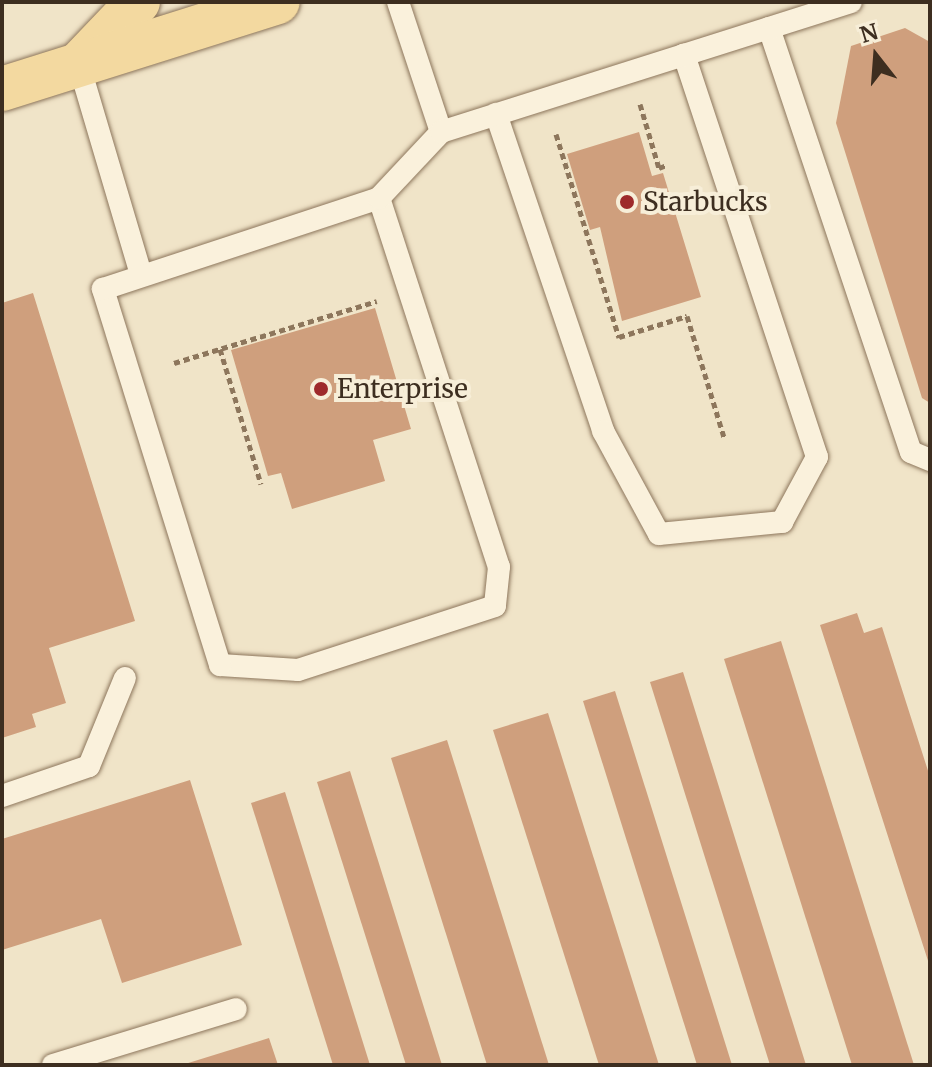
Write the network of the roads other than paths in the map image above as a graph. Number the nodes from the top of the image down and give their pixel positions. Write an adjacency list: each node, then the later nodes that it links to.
1 (138, 2): 7 (main road)
2 (278, 2): 7 (main road)
3 (398, 2): 10 (lane)
4 (851, 2): 5 (lane)
5 (769, 28): 6 (lane); 13 (lane)
6 (684, 54): 9 (lane); 9 (lane)
7 (79, 65): 8 (main road); 12 (lane)
8 (2, 89)
9 (496, 114): 10 (lane)
10 (441, 132): 11 (lane)
11 (379, 198): 12 (lane); 12 (lane)
12 (141, 274)
13 (930, 460)
14 (125, 678): 15 (lane)
15 (2, 796)
16 (236, 1009): 17 (lane)
17 (53, 1065)

